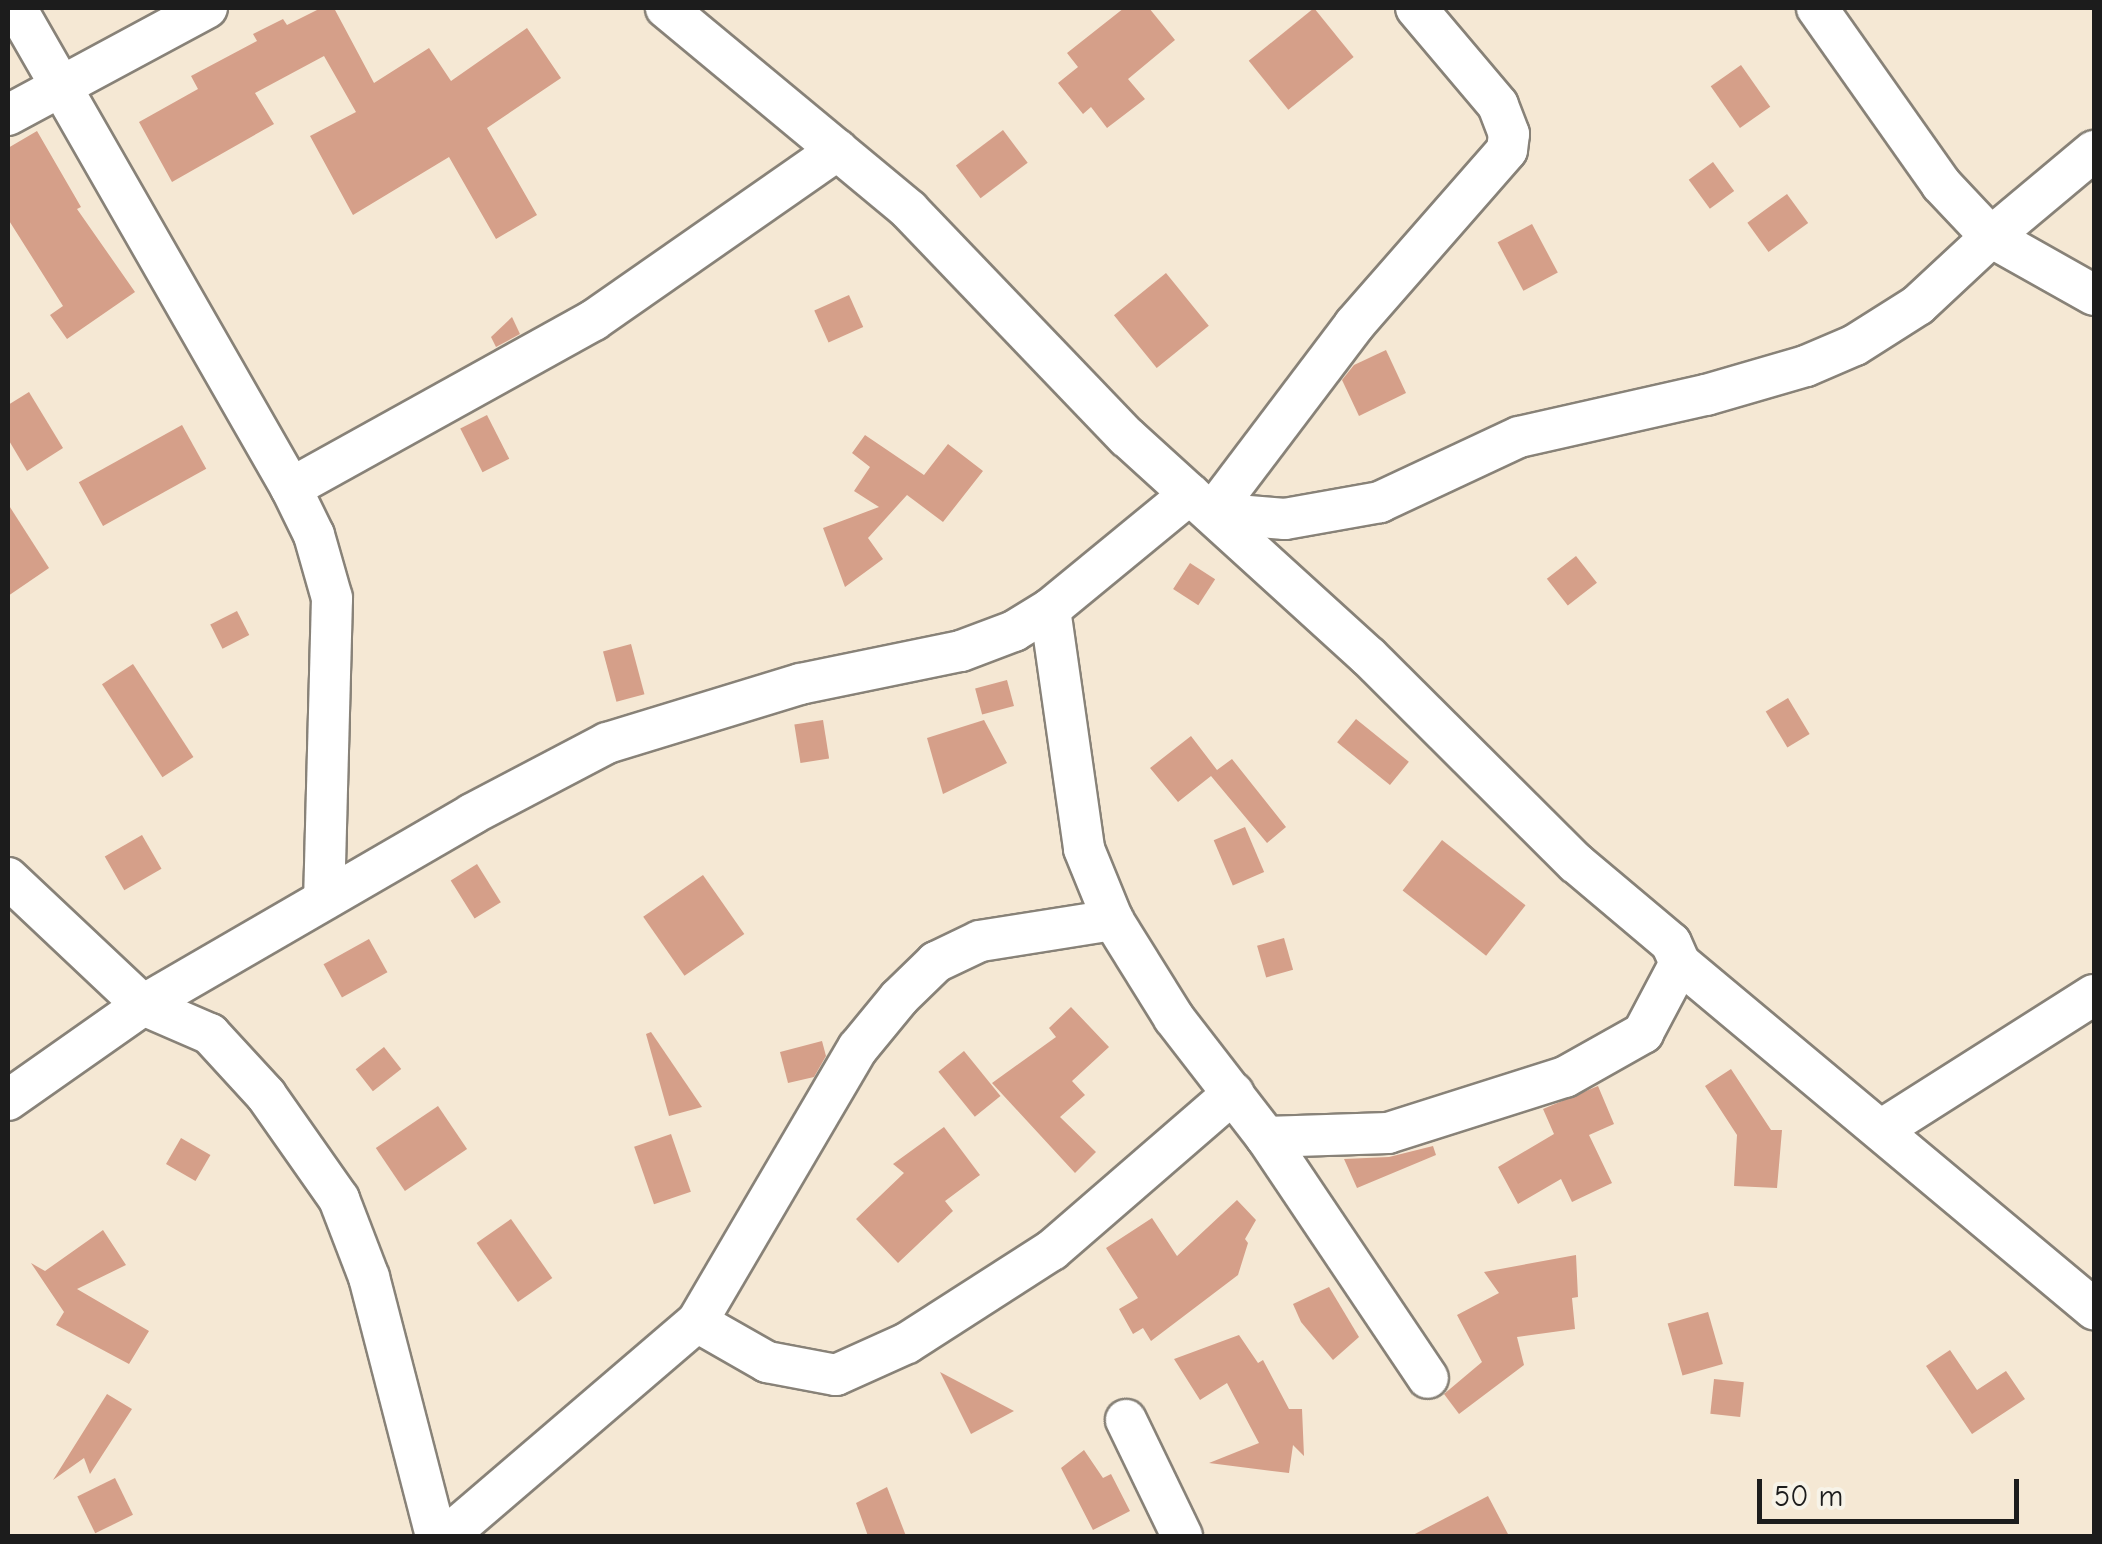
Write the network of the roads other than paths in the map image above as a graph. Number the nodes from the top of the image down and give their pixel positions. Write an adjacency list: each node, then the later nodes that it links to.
1 (16, 8): 6 (street)
2 (208, 8): 6 (street)
3 (666, 8): 8 (street)
4 (1817, 8): 10 (street)
5 (1424, 10): 13 (street)
6 (62, 87): 7 (street); 12 (street)
7 (8, 114)
8 (838, 150): 12 (street); 13 (street)
9 (2094, 151): 10 (street)
10 (1991, 237): 11 (street); 13 (street)
11 (2094, 296)
12 (291, 488): 16 (street)
13 (1201, 504): 14 (street); 18 (street)
14 (1050, 609): 16 (street); 17 (street)
15 (8, 878): 20 (street)
16 (324, 899): 20 (street)
17 (1113, 920): 21 (street); 26 (street)
18 (1680, 963): 23 (street); 24 (street)
19 (2094, 995): 23 (street)
20 (143, 1005): 22 (street); 29 (street)
21 (1233, 1093): 24 (street); 26 (street)
22 (8, 1100)
23 (1881, 1130): 25 (street)
24 (1266, 1137): 27 (street)
25 (2094, 1309)
26 (697, 1322): 30 (street)
27 (1428, 1378)
28 (1126, 1420): 31 (street)
29 (436, 1536)
30 (447, 1536)
31 (1182, 1536)

